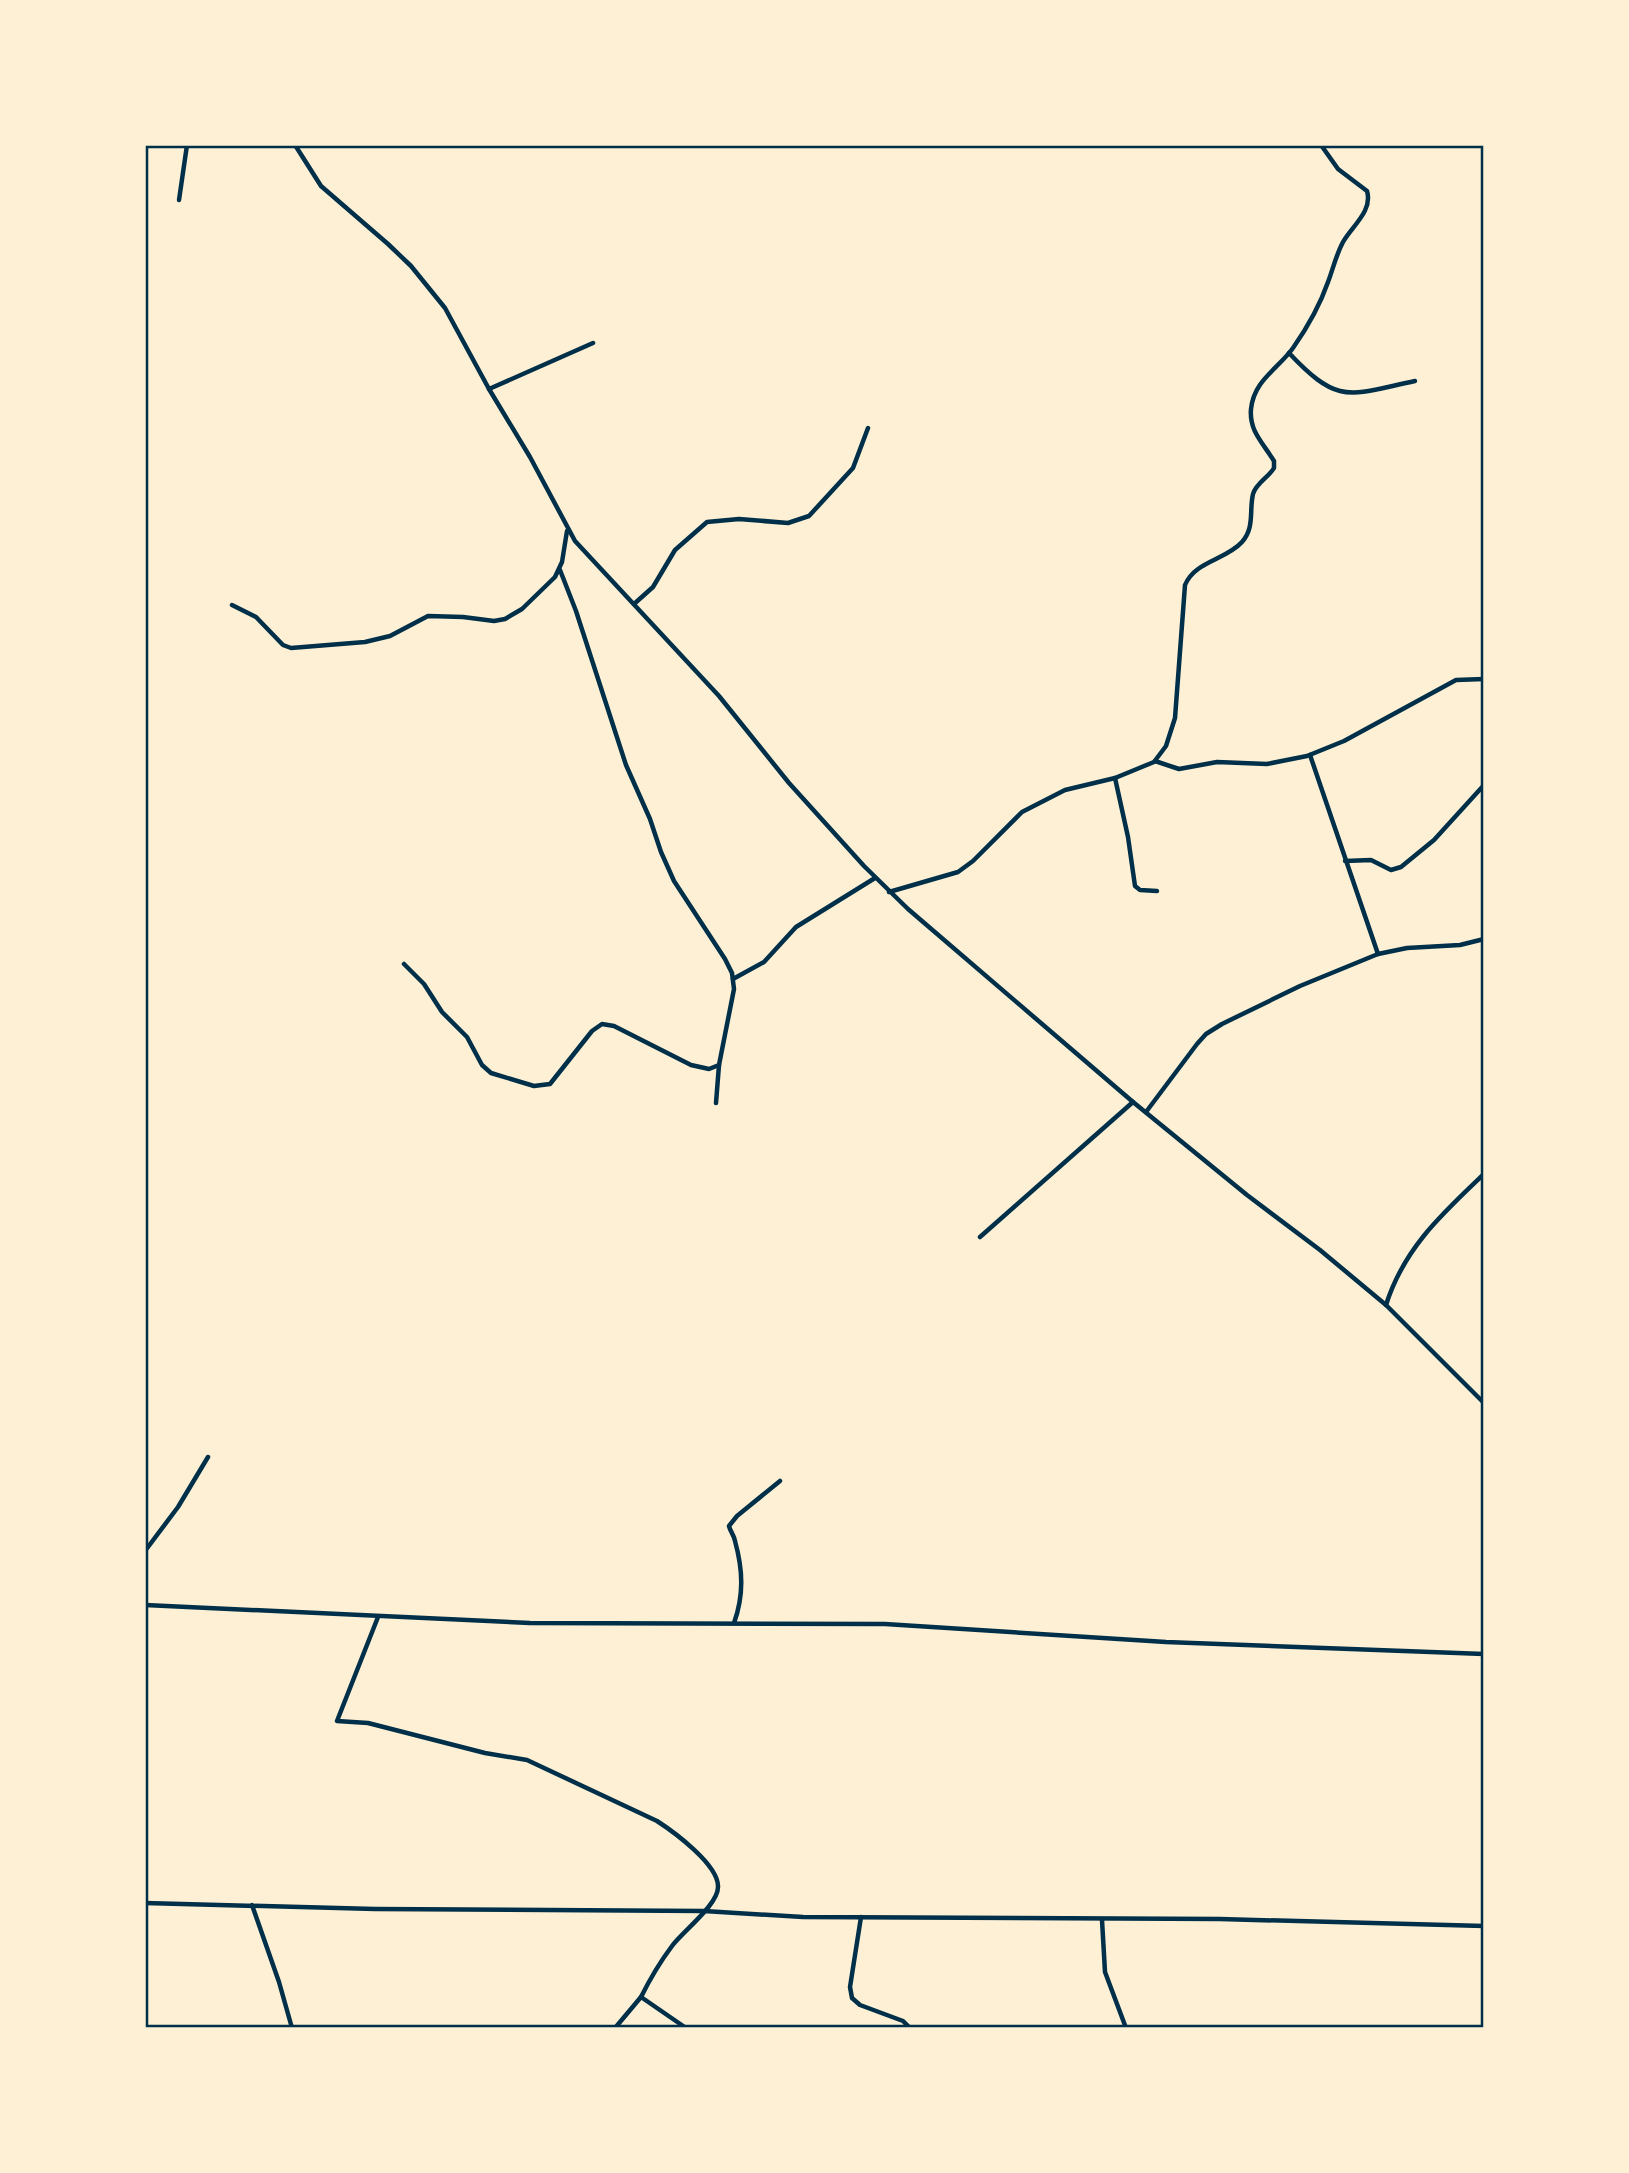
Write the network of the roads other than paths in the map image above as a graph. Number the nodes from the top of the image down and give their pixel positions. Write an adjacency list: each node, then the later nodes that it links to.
1 (187, 145): 4 (street)
2 (295, 145): 8 (street)
3 (1321, 145): 6 (street)
4 (179, 200)
5 (593, 343): 8 (street)
6 (1289, 353): 7 (street); 16 (street)
7 (1415, 381)
8 (489, 389): 10 (street)
9 (868, 428): 12 (street)
10 (567, 530): 11 (street); 12 (street)
11 (560, 570): 13 (street); 26 (street)
12 (634, 604): 20 (street)
13 (232, 605)
14 (1484, 679): 15 (street)
15 (1310, 755): 16 (street); 19 (street)
16 (1155, 761): 17 (street)
17 (1115, 778): 21 (street); 22 (street)
18 (1484, 785): 19 (street)
19 (1345, 861): 24 (street)
20 (875, 878): 22 (street); 26 (street)
21 (1157, 891)
22 (889, 892): 28 (street)
23 (1484, 939): 24 (street)
24 (1378, 954): 30 (street)
25 (404, 964): 27 (street)
26 (733, 979): 27 (street)
27 (719, 1065): 29 (street)
28 (1133, 1102): 30 (street); 32 (street)
29 (716, 1104)
30 (1146, 1112): 33 (street)
31 (1484, 1174): 33 (street)
32 (980, 1237)
33 (1386, 1305): 34 (street)
34 (1484, 1403)
35 (208, 1457): 37 (street)
36 (780, 1481): 40 (street)
37 (145, 1551)
38 (145, 1605): 39 (street)
39 (378, 1617): 40 (street); 44 (street)
40 (734, 1623): 41 (street)
41 (1484, 1654)
42 (145, 1903): 43 (street)
43 (252, 1905): 44 (street); 49 (street)
44 (705, 1910): 45 (street); 48 (street)
45 (861, 1917): 46 (street); 52 (street)
46 (1102, 1920): 47 (street); 53 (street)
47 (1484, 1926)
48 (641, 1997): 50 (street); 51 (street)
49 (292, 2028)
50 (615, 2028)
51 (686, 2028)
52 (910, 2028)
53 (1126, 2028)

